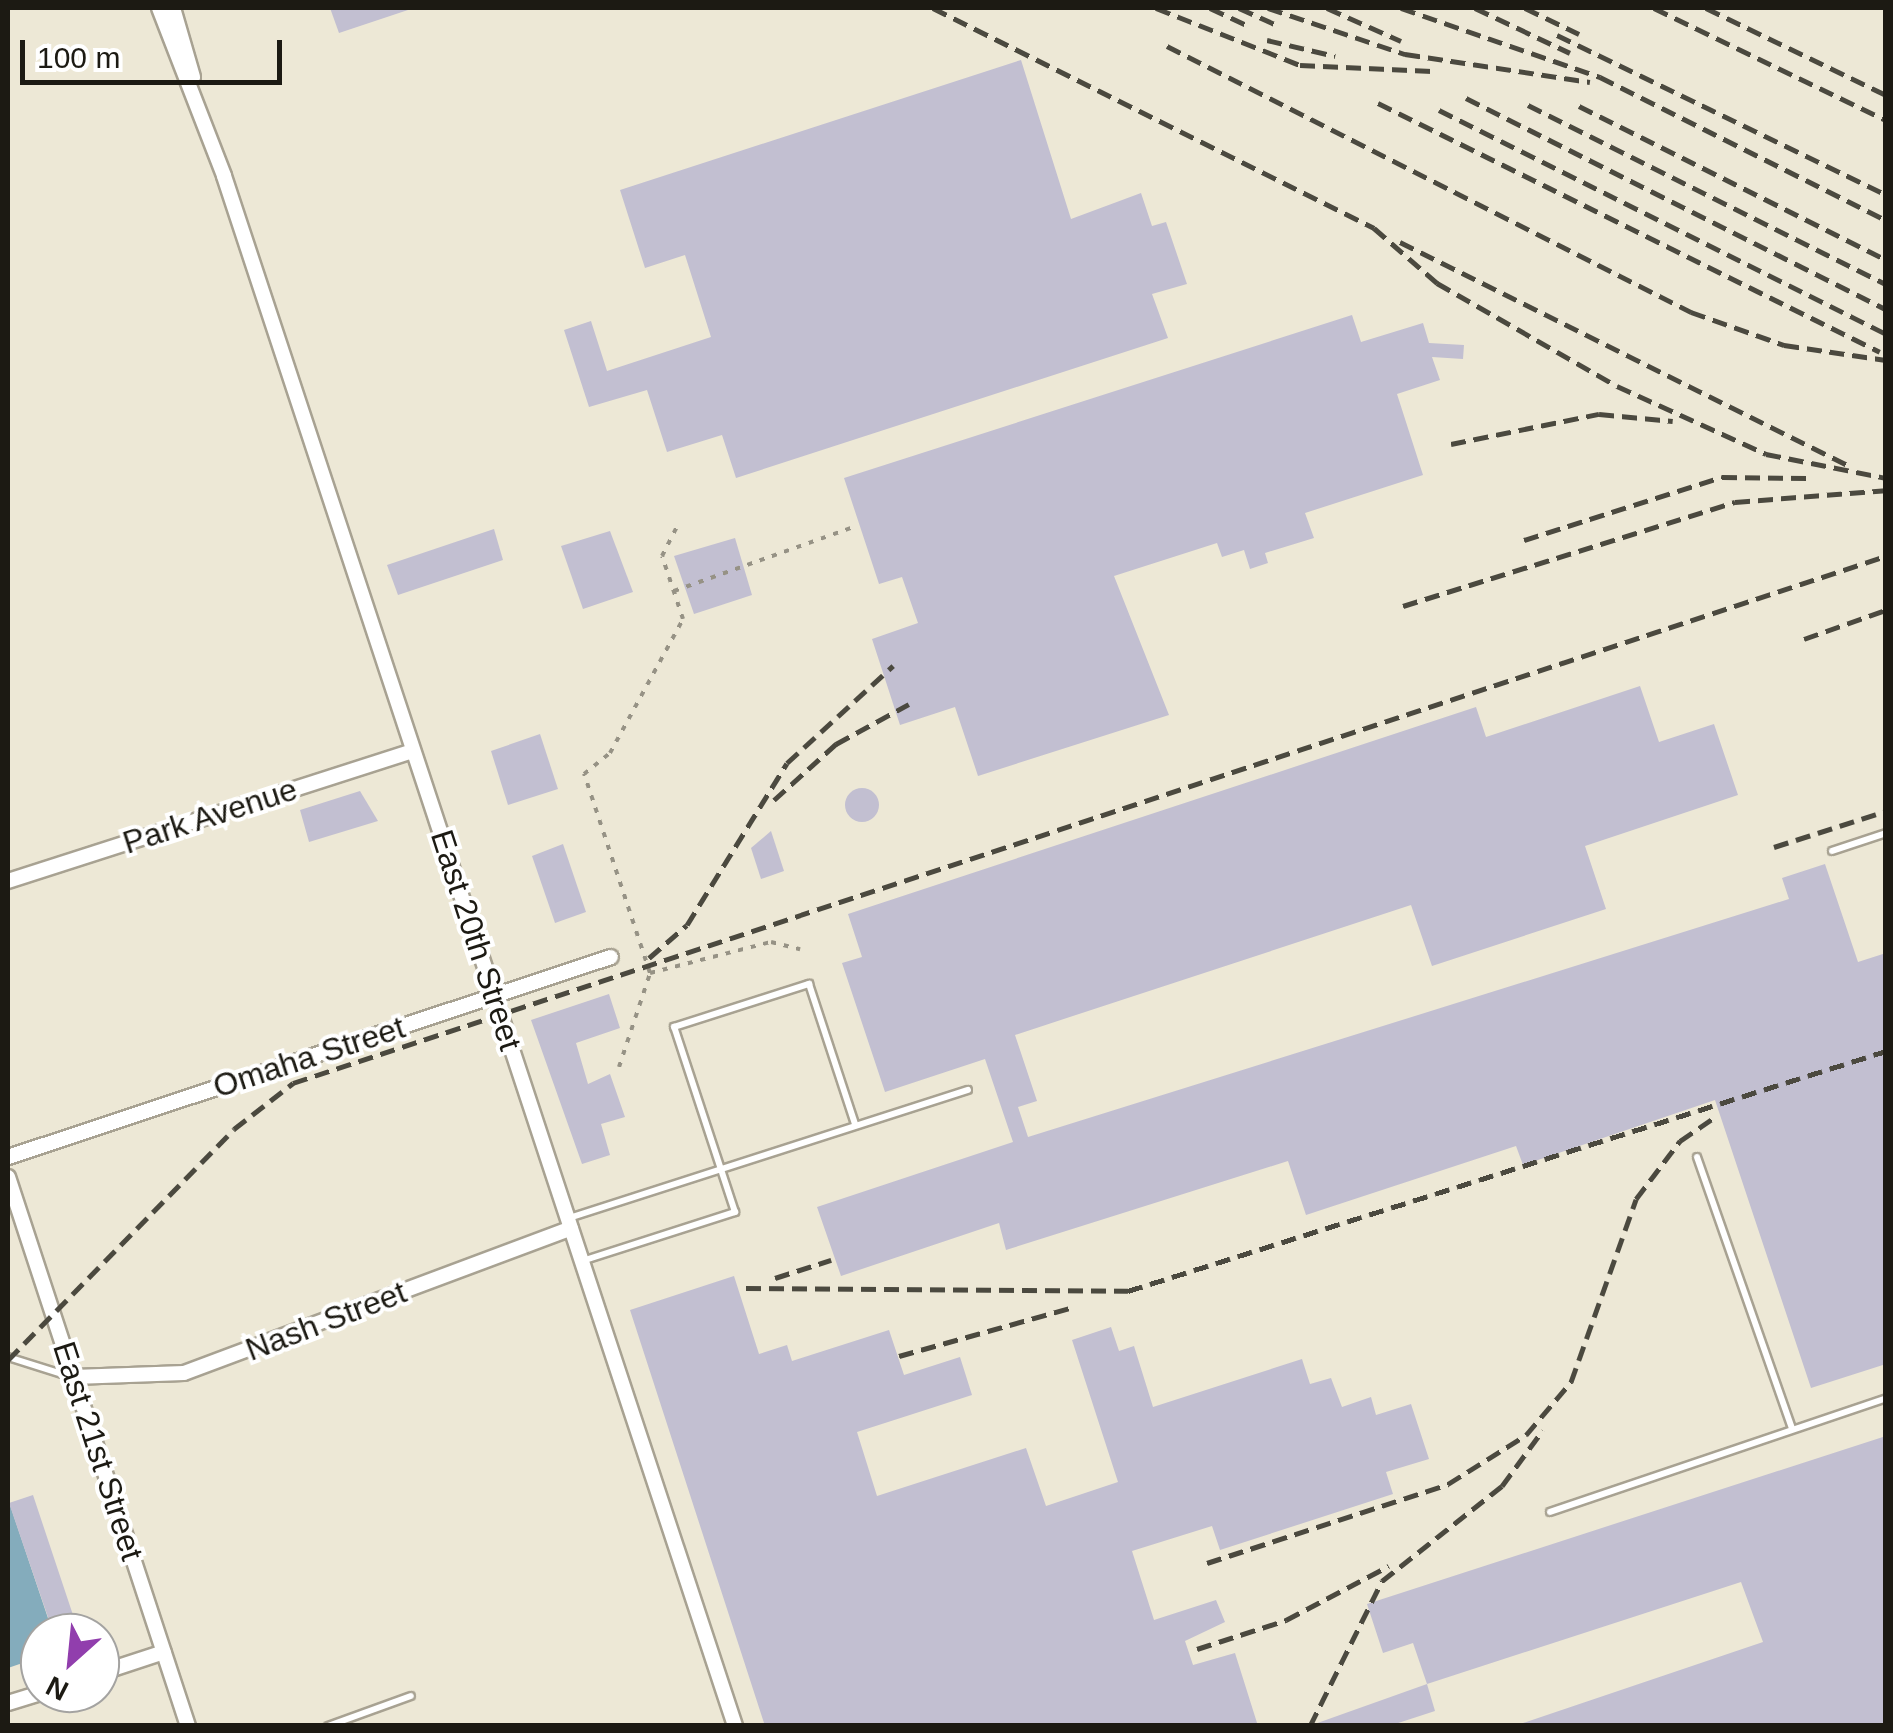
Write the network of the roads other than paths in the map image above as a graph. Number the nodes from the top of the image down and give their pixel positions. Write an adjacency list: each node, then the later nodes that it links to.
1 (159, 8): 3 (street, East 20th Street)
2 (173, 8): 3 (street, East 20th Street)
3 (216, 154): 4 (street, East 20th Street)
4 (413, 751): 7 (street, Park Avenue); 9 (street, East 20th Street)
5 (1886, 833): 6 (lane)
6 (1832, 851)
7 (8, 881)
8 (611, 957): 9 (street, Omaha Street)
9 (494, 995): 12 (street, Omaha Street); 16 (street, East 20th Street)
10 (968, 1090): 11 (lane)
11 (856, 1124): 14 (lane); 14 (lane)
12 (8, 1157)
13 (1697, 1158): 21 (lane)
14 (720, 1166): 16 (lane); 17 (lane)
15 (8, 1177): 19 (street, East 21st Street)
16 (569, 1223): 17 (street, East 20th Street); 19 (street, Nash Street)
17 (582, 1261): 28 (street, East 20th Street)
18 (8, 1357): 19 (lane)
19 (74, 1377): 23 (street, East 21st Street)
20 (1886, 1398): 21 (lane)
21 (1792, 1429): 22 (lane)
22 (1550, 1512)
23 (164, 1652): 24 (street); 26 (street, East 21st Street)
24 (120, 1666)
25 (411, 1696): 27 (lane)
26 (188, 1726)
27 (328, 1726)
28 (735, 1726)

